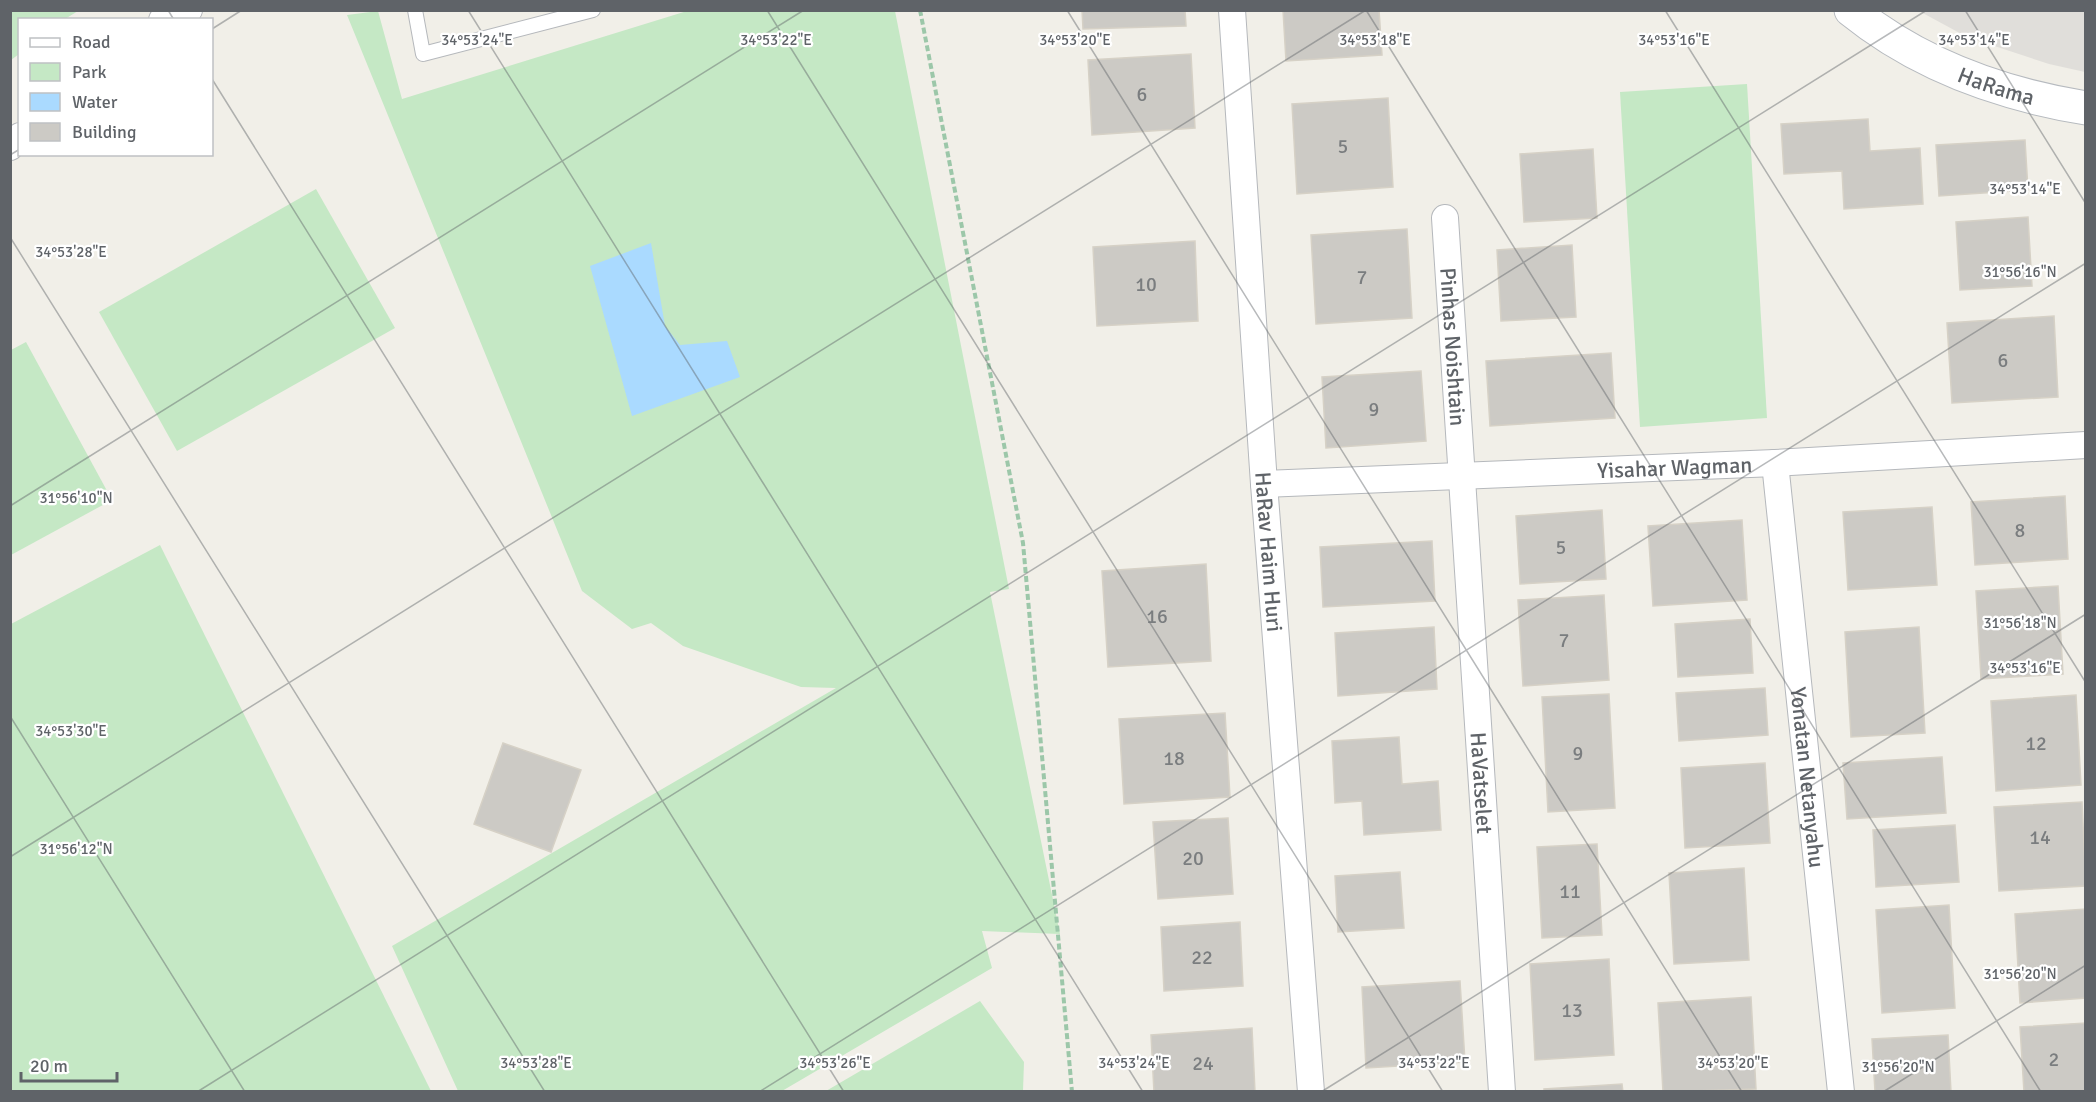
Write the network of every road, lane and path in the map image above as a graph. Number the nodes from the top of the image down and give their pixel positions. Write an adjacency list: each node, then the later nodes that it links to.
1 (189, 10): 7 (street)
2 (415, 10): 3 (lane)
3 (593, 10)
4 (920, 10): 14 (path)
5 (1232, 10): 13 (street, HaRav Haim Huri)
6 (1863, 15): 8 (street, HaRama)
7 (167, 18)
8 (2085, 108)
9 (1445, 218): 12 (street, Pinhas Noishtain)
10 (2085, 445): 11 (street, Yisahar Wagman)
11 (1775, 463): 12 (street, Yisahar Wagman); 17 (street, Yonatan Netanyahu)
12 (1461, 475): 13 (street, Yisahar Wagman); 16 (street, HaVatselet)
13 (1264, 484): 15 (street, HaRav Haim Huri)
14 (1072, 1092)
15 (1311, 1092)
16 (1502, 1092)
17 (1841, 1092)

